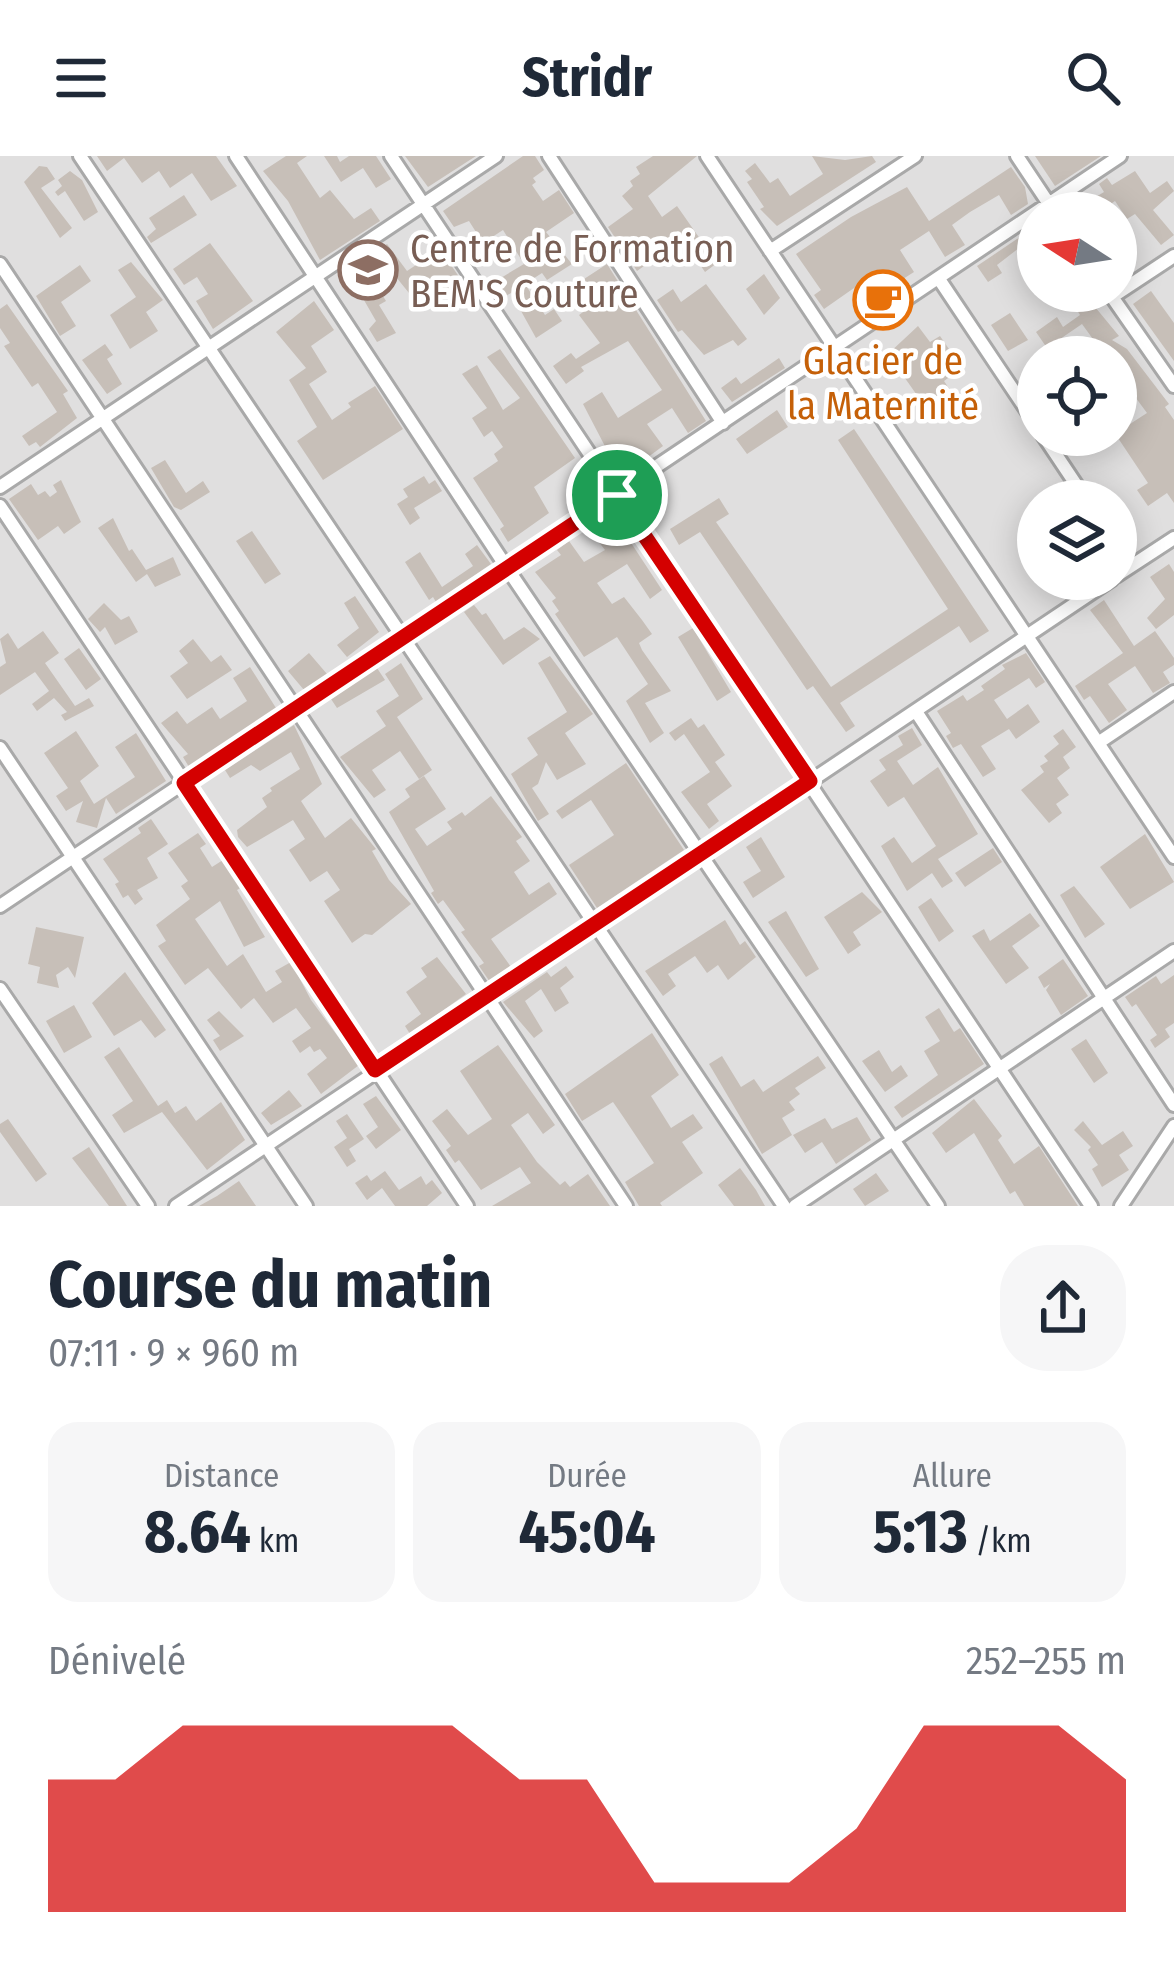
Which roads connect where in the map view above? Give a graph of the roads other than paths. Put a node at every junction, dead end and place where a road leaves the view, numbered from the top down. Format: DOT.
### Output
graph roads {
  1 [pos="80,156"];
  2 [pos="236,156"];
  3 [pos="391,156"];
  4 [pos="496,156"];
  5 [pos="548,156"];
  6 [pos="707,156"];
  7 [pos="916,156"];
  8 [pos="1017,156"];
  9 [pos="1120,156"];
  10 [pos="1041,192"];
  11 [pos="1073,192"];
  12 [pos="423,205"];
  13 [pos="1017,230"];
  14 [pos="770,251"];
  15 [pos="1174,256"];
  16 [pos="0,264"];
  17 [pos="318,278"];
  18 [pos="1137,278"];
  19 [pos="939,279"];
  20 [pos="1123,312"];
  21 [pos="835,349"];
  22 [pos="209,351"];
  23 [pos="1174,386"];
  24 [pos="1017,396"];
  25 [pos="103,421"];
  26 [pos="723,423"];
  27 [pos="0,488"];
  28 [pos="617,495"];
  29 [pos="0,506"];
  30 [pos="1174,538"];
  31 [pos="1137,562"];
  32 [pos="507,568"];
  33 [pos="1081,600"];
  34 [pos="1026,636"];
  35 [pos="402,638"];
  36 [pos="1174,692"];
  37 [pos="294,710"];
  38 [pos="917,712"];
  39 [pos="1098,743"];
  40 [pos="0,748"];
  41 [pos="810,781"];
  42 [pos="184,783"];
  43 [pos="1173,852"];
  44 [pos="702,853"];
  45 [pos="72,858"];
  46 [pos="0,906"];
  47 [pos="595,924"];
  48 [pos="1174,951"];
  49 [pos="0,989"];
  50 [pos="1106,997"];
  51 [pos="485,998"];
  52 [pos="1000,1068"];
  53 [pos="375,1070"];
  54 [pos="1174,1106"];
  55 [pos="1174,1126"];
  56 [pos="896,1140"];
  57 [pos="266,1146"];
  58 [pos="148,1206"];
  59 [pos="176,1206"];
  60 [pos="306,1206"];
  61 [pos="467,1206"];
  62 [pos="626,1206"];
  63 [pos="784,1206"];
  64 [pos="795,1206"];
  65 [pos="938,1206"];
  66 [pos="1091,1206"];
  67 [pos="1121,1206"];
  1 -- 22 [label="street"];
  2 -- 17 [label="street"];
  3 -- 12 [label="street"];
  4 -- 12 [label="street"];
  5 -- 26 [label="street"];
  6 -- 14 [label="street"];
  7 -- 14 [label="street"];
  8 -- 10 [label="street"];
  9 -- 11 [label="street"];
  12 -- 17 [label="street"];
  12 -- 28 [label="street"];
  13 -- 19 [label="street"];
  14 -- 21 [label="street"];
  15 -- 18 [label="street"];
  16 -- 25 [label="street"];
  17 -- 22 [label="street"];
  17 -- 32 [label="street"];
  19 -- 21 [label="street"];
  19 -- 24 [label="street"];
  20 -- 23 [label="street"];
  21 -- 26 [label="street"];
  21 -- 34 [label="street"];
  22 -- 25 [label="street"];
  22 -- 35 [label="street"];
  25 -- 27 [label="street"];
  25 -- 37 [label="street"];
  26 -- 28 [label="street"];
  28 -- 32 [label="street"];
  28 -- 41 [label="street"];
  29 -- 42 [label="street"];
  30 -- 31 [label="street"];
  32 -- 35 [label="street"];
  32 -- 44 [label="street"];
  33 -- 34 [label="street"];
  34 -- 38 [label="street"];
  34 -- 39 [label="street"];
  35 -- 37 [label="street"];
  35 -- 47 [label="street"];
  36 -- 39 [label="street"];
  37 -- 42 [label="street"];
  37 -- 51 [label="street"];
  38 -- 41 [label="street"];
  38 -- 50 [label="street"];
  39 -- 43 [label="street"];
  40 -- 45 [label="street"];
  41 -- 44 [label="street"];
  41 -- 52 [label="street"];
  42 -- 45 [label="street"];
  42 -- 53 [label="street"];
  44 -- 47 [label="street"];
  44 -- 56 [label="street"];
  45 -- 46 [label="street"];
  45 -- 57 [label="street"];
  47 -- 51 [label="street"];
  47 -- 63 [label="street"];
  48 -- 50 [label="street"];
  49 -- 58 [label="street"];
  50 -- 52 [label="street"];
  50 -- 54 [label="street"];
  51 -- 53 [label="street"];
  51 -- 62 [label="street"];
  52 -- 56 [label="street"];
  52 -- 66 [label="street"];
  53 -- 57 [label="street"];
  53 -- 61 [label="street"];
  55 -- 67 [label="street"];
  56 -- 64 [label="street"];
  56 -- 65 [label="street"];
  57 -- 59 [label="street"];
  57 -- 60 [label="street"];
}
